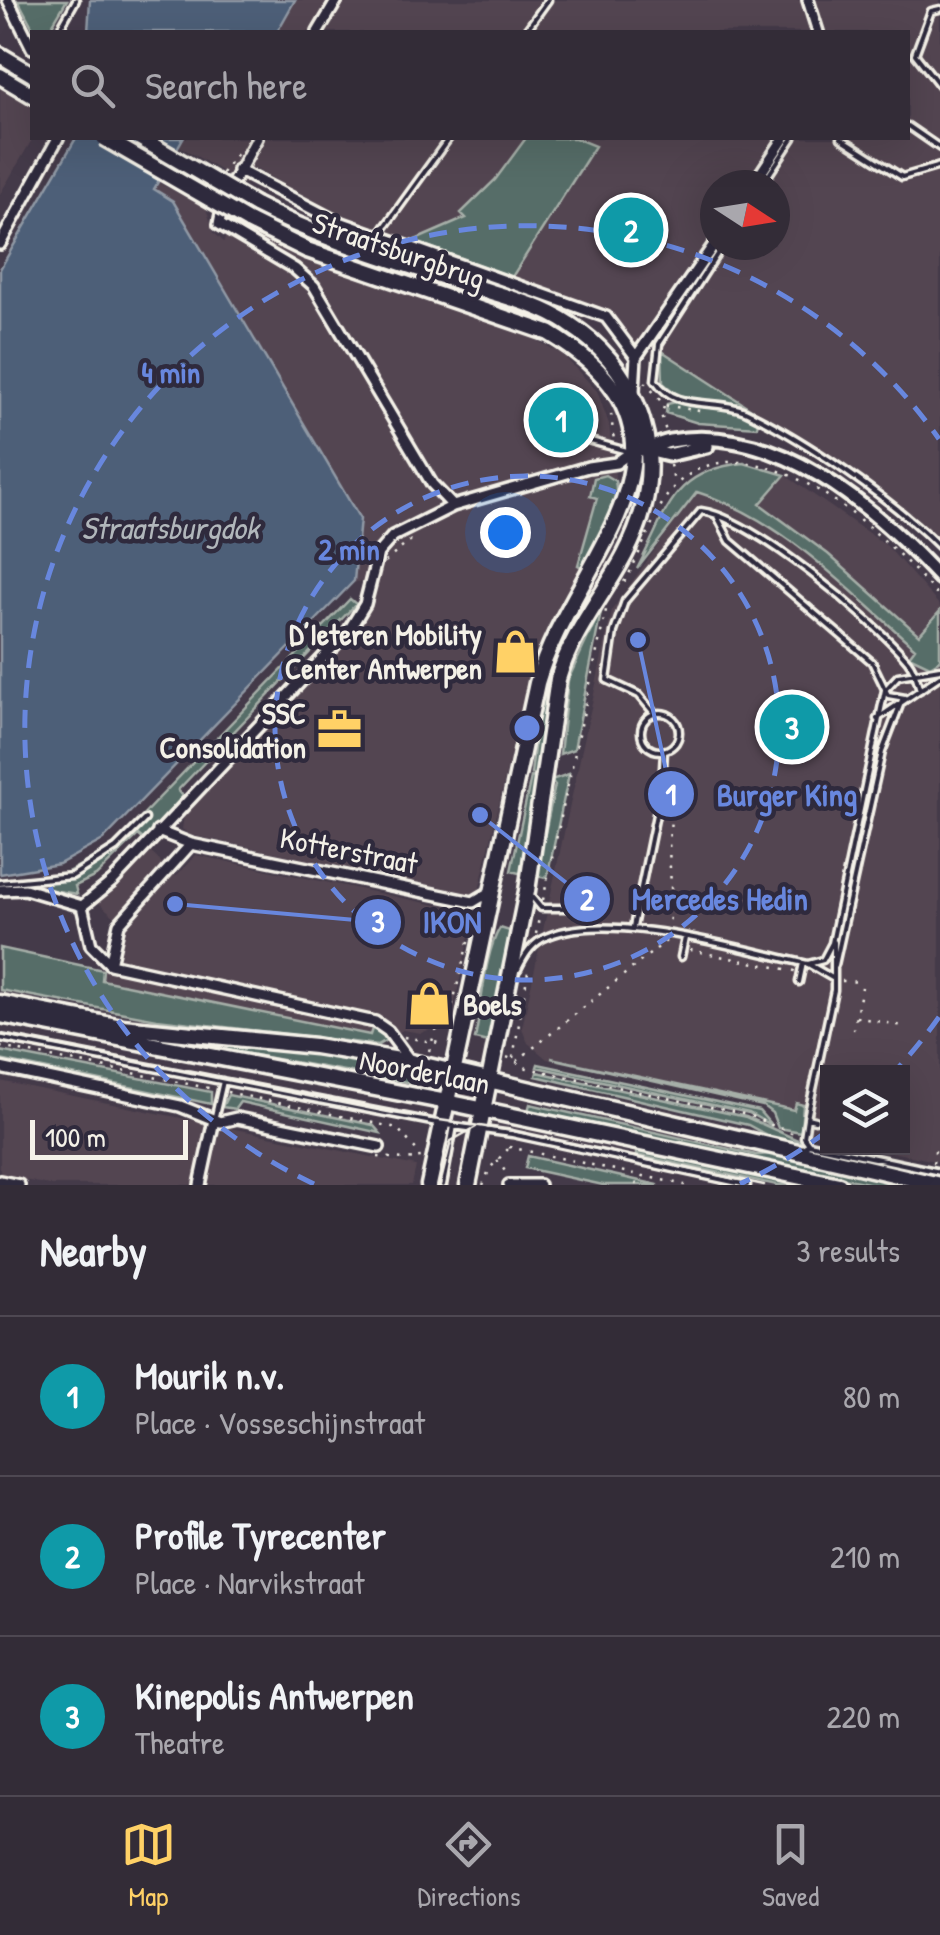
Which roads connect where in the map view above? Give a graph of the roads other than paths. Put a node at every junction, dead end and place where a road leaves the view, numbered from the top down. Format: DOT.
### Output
graph roads {
  1 [pos="8,0"];
  2 [pos="76,0"];
  3 [pos="337,0"];
  4 [pos="548,0"];
  5 [pos="808,0"];
  6 [pos="940,8"];
  7 [pos="59,30"];
  8 [pos="319,30"];
  9 [pos="526,30"];
  10 [pos="817,30"];
  11 [pos="30,44"];
  12 [pos="0,55"];
  13 [pos="30,73"];
  14 [pos="0,76"];
  15 [pos="940,86"];
  16 [pos="30,95"];
  17 [pos="910,127"];
  18 [pos="57,140"];
  19 [pos="108,140"];
  20 [pos="144,140"];
  21 [pos="256,140"];
  22 [pos="448,140"];
  23 [pos="783,140"];
  24 [pos="792,140"];
  25 [pos="844,140"];
  26 [pos="940,148"];
  27 [pos="940,166"];
  28 [pos="238,170"];
  29 [pos="763,170"];
  30 [pos="772,170"];
  31 [pos="379,234"];
  32 [pos="0,244"];
  33 [pos="703,260"];
  34 [pos="713,260"];
  35 [pos="636,357"];
  36 [pos="634,394"];
  37 [pos="587,440"];
  38 [pos="648,450"];
  39 [pos="631,452"];
  40 [pos="452,506"];
  41 [pos="718,516"];
  42 [pos="940,548"];
  43 [pos="940,578"];
  44 [pos="940,669"];
  45 [pos="914,673"];
  46 [pos="940,676"];
  47 [pos="885,690"];
  48 [pos="920,690"];
  49 [pos="903,699"];
  50 [pos="654,713"];
  51 [pos="877,719"];
  52 [pos="664,751"];
  53 [pos="145,818"];
  54 [pos="158,831"];
  55 [pos="191,844"];
  56 [pos="0,886"];
  57 [pos="494,890"];
  58 [pos="527,891"];
  59 [pos="82,906"];
  60 [pos="590,908"];
  61 [pos="632,929"];
  62 [pos="834,932"];
  63 [pos="685,938"];
  64 [pos="681,957"];
  65 [pos="110,964"];
  66 [pos="806,964"];
  67 [pos="834,964"];
  68 [pos="834,979"];
  69 [pos="510,982"];
  70 [pos="799,982"];
  71 [pos="0,1002"];
  72 [pos="0,1015"];
  73 [pos="0,1038"];
  74 [pos="411,1062"];
  75 [pos="0,1068"];
  76 [pos="454,1072"];
  77 [pos="491,1080"];
  78 [pos="222,1081"];
  79 [pos="447,1102"];
  80 [pos="484,1110"];
  81 [pos="807,1118"];
  82 [pos="214,1120"];
  83 [pos="815,1120"];
  84 [pos="448,1125"];
  85 [pos="480,1130"];
  86 [pos="809,1144"];
  87 [pos="378,1147"];
  88 [pos="794,1153"];
  89 [pos="940,1172"];
  90 [pos="0,1181"];
  91 [pos="511,1184"];
  92 [pos="18,1185"];
  93 [pos="200,1185"];
  94 [pos="428,1185"];
  95 [pos="443,1185"];
  96 [pos="468,1185"];
  97 [pos="539,1185"];
  98 [pos="747,1185"];
  99 [pos="839,1185"];
  100 [pos="940,1185"];
  1 -- 11 [label="street"];
  2 -- 7 [label="lane"];
  3 -- 8 [label="street"];
  4 -- 9 [label="lane"];
  5 -- 10 [label="street"];
  6 -- 15 [label="lane"];
  12 -- 13 [label="main road"];
  14 -- 16 [label="main road"];
  17 -- 26 [label="lane"];
  18 -- 32 [label="street"];
  19 -- 39 [label="main road, Straatsburgbrug, bridge"];
  20 -- 36 [label="main road, Straatsburgbrug, bridge"];
  21 -- 28 [label="street"];
  22 -- 31 [label="lane"];
  23 -- 29 [label="street"];
  24 -- 30 [label="lane"];
  25 -- 27 [label="lane"];
  28 -- 31 [label="street"];
  28 -- 40 [label="street"];
  31 -- 35 [label="street"];
  33 -- 35 [label="street"];
  34 -- 42 [label="lane"];
  35 -- 36 [label="street"];
  36 -- 38 [label="main road, Straatsburgbrug"];
  37 -- 39 [label="lane"];
  38 -- 39 [label="street"];
  38 -- 43 [label="street"];
  38 -- 58 [label="main road, Straatsburgbrug"];
  39 -- 40 [label="street"];
  39 -- 57 [label="main road"];
  40 -- 54 [label="street"];
  41 -- 45 [label="lane"];
  41 -- 47 [label="lane"];
  41 -- 50 [label="lane"];
  44 -- 45 [label="lane"];
  45 -- 47 [label="lane"];
  45 -- 48 [label="lane"];
  46 -- 48 [label="lane"];
  47 -- 49 [label="lane"];
  47 -- 51 [label="lane"];
  48 -- 49 [label="lane"];
  49 -- 51 [label="lane"];
  49 -- 67 [label="lane"];
  50 -- 52 [label="lane"];
  50 -- 52 [label="lane"];
  51 -- 62 [label="lane"];
  52 -- 61 [label="lane"];
  53 -- 56 [label="lane"];
  54 -- 55 [label="street, Kotterstraat"];
  54 -- 59 [label="street"];
  55 -- 57 [label="street, Kotterstraat"];
  55 -- 65 [label="street"];
  56 -- 59 [label="street"];
  57 -- 76 [label="main road"];
  58 -- 60 [label="lane"];
  58 -- 69 [label="main road, Straatsburgbrug"];
  59 -- 65 [label="street"];
  61 -- 63 [label="lane"];
  61 -- 69 [label="lane"];
  62 -- 66 [label="lane"];
  62 -- 67 [label="lane"];
  63 -- 64 [label="lane"];
  63 -- 66 [label="lane"];
  65 -- 74 [label="street, Noorderlaan"];
  66 -- 68 [label="lane"];
  66 -- 70 [label="lane"];
  67 -- 68 [label="lane"];
  68 -- 81 [label="lane"];
  69 -- 77 [label="main road, Straatsburgbrug"];
  71 -- 74 [label="main road, Noorderlaan"];
  72 -- 79 [label="main road, Noorderlaan"];
  73 -- 78 [label="lane"];
  74 -- 76 [label="main road, Noorderlaan"];
  75 -- 82 [label="street"];
  76 -- 77 [label="main road, Noorderlaan"];
  76 -- 79 [label="main road"];
  77 -- 80 [label="main road, Straatsburgbrug"];
  77 -- 88 [label="main road, Noorderlaan"];
  78 -- 82 [label="lane"];
  78 -- 84 [label="lane"];
  79 -- 80 [label="main road, Noorderlaan"];
  79 -- 84 [label="main road"];
  80 -- 85 [label="main road, Straatsburgbrug"];
  80 -- 99 [label="main road, Noorderlaan"];
  81 -- 83 [label="lane"];
  81 -- 86 [label="lane"];
  82 -- 87 [label="street"];
  82 -- 93 [label="street"];
  84 -- 85 [label="lane"];
  84 -- 94 [label="main road"];
  84 -- 95 [label="lane"];
  85 -- 96 [label="main road, Straatsburgbrug"];
  85 -- 98 [label="lane"];
  86 -- 88 [label="lane"];
  86 -- 89 [label="lane"];
  88 -- 100 [label="main road, Noorderlaan"];
  90 -- 92 [label="street"];
  91 -- 97 [label="street"];
}
